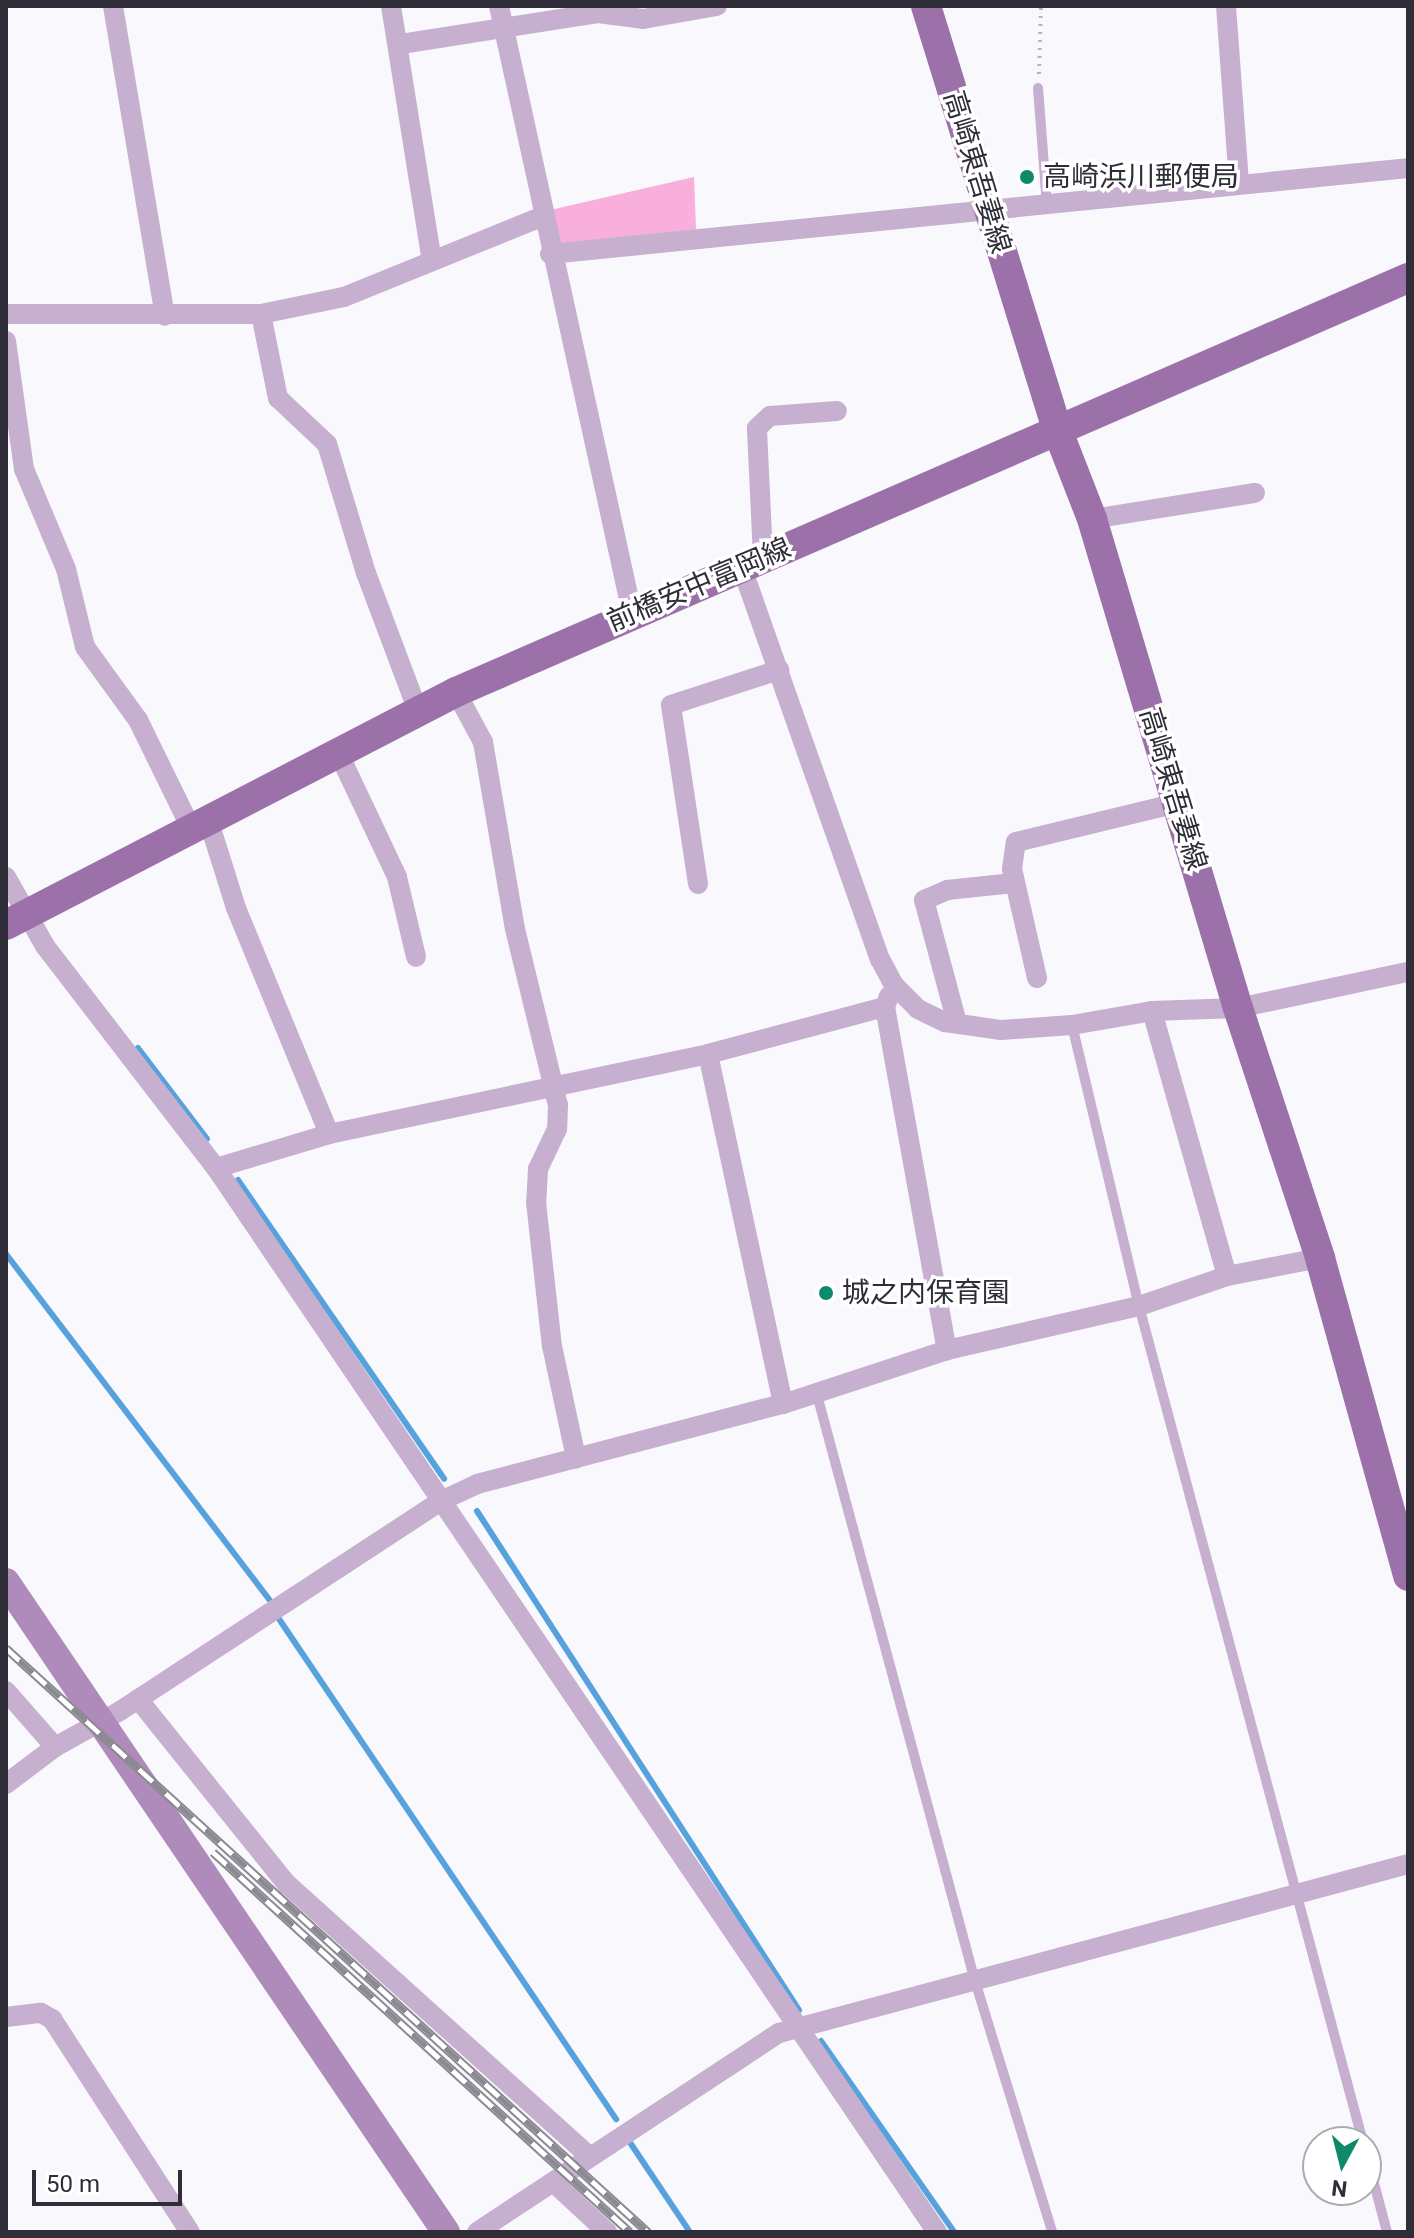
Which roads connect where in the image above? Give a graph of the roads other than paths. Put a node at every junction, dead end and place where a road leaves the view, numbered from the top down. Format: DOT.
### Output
graph roads {
  1 [pos="113,6"];
  2 [pos="391,6"];
  3 [pos="717,6"];
  4 [pos="926,6"];
  5 [pos="1226,6"];
  6 [pos="501,16"];
  7 [pos="401,44"];
  8 [pos="1038,88"];
  9 [pos="1408,168"];
  10 [pos="1239,185"];
  11 [pos="1047,204"];
  12 [pos="989,212"];
  13 [pos="541,217"];
  14 [pos="550,254"];
  15 [pos="432,261"];
  16 [pos="1408,278"];
  17 [pos="6,314"];
  18 [pos="261,314"];
  19 [pos="165,316"];
  20 [pos="6,341"];
  21 [pos="837,411"];
  22 [pos="1057,429"];
  23 [pos="1255,493"];
  24 [pos="1092,519"];
  25 [pos="752,562"];
  26 [pos="632,613"];
  27 [pos="779,670"];
  28 [pos="456,692"];
  29 [pos="418,711"];
  30 [pos="338,752"];
  31 [pos="1177,803"];
  32 [pos="199,824"];
  33 [pos="6,877"];
  34 [pos="1014,883"];
  35 [pos="698,884"];
  36 [pos="17,920"];
  37 [pos="416,957"];
  38 [pos="1408,972"];
  39 [pos="1037,978"];
  40 [pos="894,985"];
  41 [pos="885,1007"];
  42 [pos="1238,1008"];
  43 [pos="1152,1011"];
  44 [pos="957,1023"];
  45 [pos="1072,1025"];
  46 [pos="708,1054"];
  47 [pos="555,1088"];
  48 [pos="329,1134"];
  49 [pos="216,1168"];
  50 [pos="1320,1258"];
  51 [pos="1227,1276"];
  52 [pos="1139,1306"];
  53 [pos="947,1350"];
  54 [pos="816,1390"];
  55 [pos="783,1404"];
  56 [pos="576,1458"];
  57 [pos="443,1500"];
  58 [pos="1408,1576"];
  59 [pos="6,1582"];
  60 [pos="6,1691"];
  61 [pos="138,1699"];
  62 [pos="103,1720"];
  63 [pos="55,1747"];
  64 [pos="6,1784"];
  65 [pos="1408,1864"];
  66 [pos="1296,1893"];
  67 [pos="975,1981"];
  68 [pos="6,2017"];
  69 [pos="796,2027"];
  70 [pos="1359,2126"];
  71 [pos="589,2156"];
  72 [pos="553,2182"];
  73 [pos="1380,2206"];
  74 [pos="190,2232"];
  75 [pos="446,2232"];
  76 [pos="477,2232"];
  77 [pos="607,2232"];
  78 [pos="937,2232"];
  79 [pos="1052,2232"];
  80 [pos="1387,2232"];
  1 -- 19 [label="street"];
  2 -- 7 [label="street"];
  3 -- 6 [label="street"];
  4 -- 12 [label="main road, 高崎東吾妻線"];
  5 -- 10 [label="street"];
  6 -- 7 [label="street"];
  6 -- 13 [label="street"];
  7 -- 15 [label="street"];
  8 -- 11 [label="lane"];
  9 -- 10 [label="street"];
  10 -- 11 [label="street"];
  11 -- 12 [label="street"];
  12 -- 14 [label="street"];
  12 -- 22 [label="main road, 高崎東吾妻線"];
  13 -- 14 [label="street"];
  13 -- 15 [label="street"];
  14 -- 26 [label="street"];
  15 -- 18 [label="street"];
  16 -- 22 [label="main road, 前橋安中富岡線"];
  17 -- 19 [label="street"];
  18 -- 19 [label="street"];
  18 -- 29 [label="street"];
  20 -- 32 [label="street"];
  21 -- 25 [label="street"];
  22 -- 24 [label="main road, 高崎東吾妻線"];
  22 -- 25 [label="main road, 前橋安中富岡線"];
  23 -- 24 [label="street"];
  24 -- 31 [label="main road, 高崎東吾妻線"];
  25 -- 26 [label="main road, 前橋安中富岡線"];
  25 -- 27 [label="street"];
  26 -- 28 [label="main road, 前橋安中富岡線"];
  27 -- 35 [label="street"];
  27 -- 40 [label="street"];
  28 -- 29 [label="main road, 前橋安中富岡線"];
  28 -- 47 [label="street"];
  29 -- 30 [label="main road, 前橋安中富岡線"];
  30 -- 32 [label="main road, 前橋安中富岡線"];
  30 -- 37 [label="street"];
  31 -- 34 [label="street"];
  31 -- 42 [label="main road, 高崎東吾妻線"];
  32 -- 36 [label="main road, 前橋安中富岡線"];
  32 -- 48 [label="street"];
  33 -- 36 [label="street"];
  34 -- 39 [label="street"];
  34 -- 44 [label="street"];
  36 -- 49 [label="street"];
  38 -- 42 [label="street"];
  40 -- 41 [label="street"];
  40 -- 44 [label="street"];
  41 -- 46 [label="street"];
  41 -- 53 [label="street"];
  42 -- 43 [label="street"];
  42 -- 50 [label="main road, 高崎東吾妻線"];
  43 -- 45 [label="street"];
  43 -- 51 [label="street"];
  44 -- 45 [label="street"];
  45 -- 52 [label="lane"];
  46 -- 47 [label="street"];
  46 -- 55 [label="street"];
  47 -- 48 [label="street"];
  47 -- 56 [label="street"];
  48 -- 49 [label="street"];
  49 -- 57 [label="street"];
  50 -- 51 [label="street"];
  50 -- 58 [label="main road, 高崎東吾妻線"];
  51 -- 52 [label="street"];
  52 -- 53 [label="street"];
  52 -- 66 [label="lane"];
  53 -- 54 [label="street"];
  54 -- 55 [label="street"];
  54 -- 67 [label="lane"];
  55 -- 56 [label="street"];
  56 -- 57 [label="street"];
  57 -- 61 [label="street"];
  57 -- 69 [label="street"];
  59 -- 62 [label="street"];
  60 -- 63 [label="street"];
  61 -- 62 [label="street"];
  61 -- 71 [label="street"];
  62 -- 63 [label="street"];
  62 -- 75 [label="street"];
  63 -- 64 [label="street"];
  65 -- 66 [label="street"];
  66 -- 67 [label="street"];
  66 -- 70 [label="lane"];
  67 -- 69 [label="street"];
  67 -- 79 [label="lane"];
  68 -- 74 [label="street"];
  69 -- 71 [label="street"];
  69 -- 78 [label="street"];
  71 -- 72 [label="street"];
  72 -- 76 [label="street"];
  72 -- 77 [label="street"];
  73 -- 80 [label="lane"];
}
